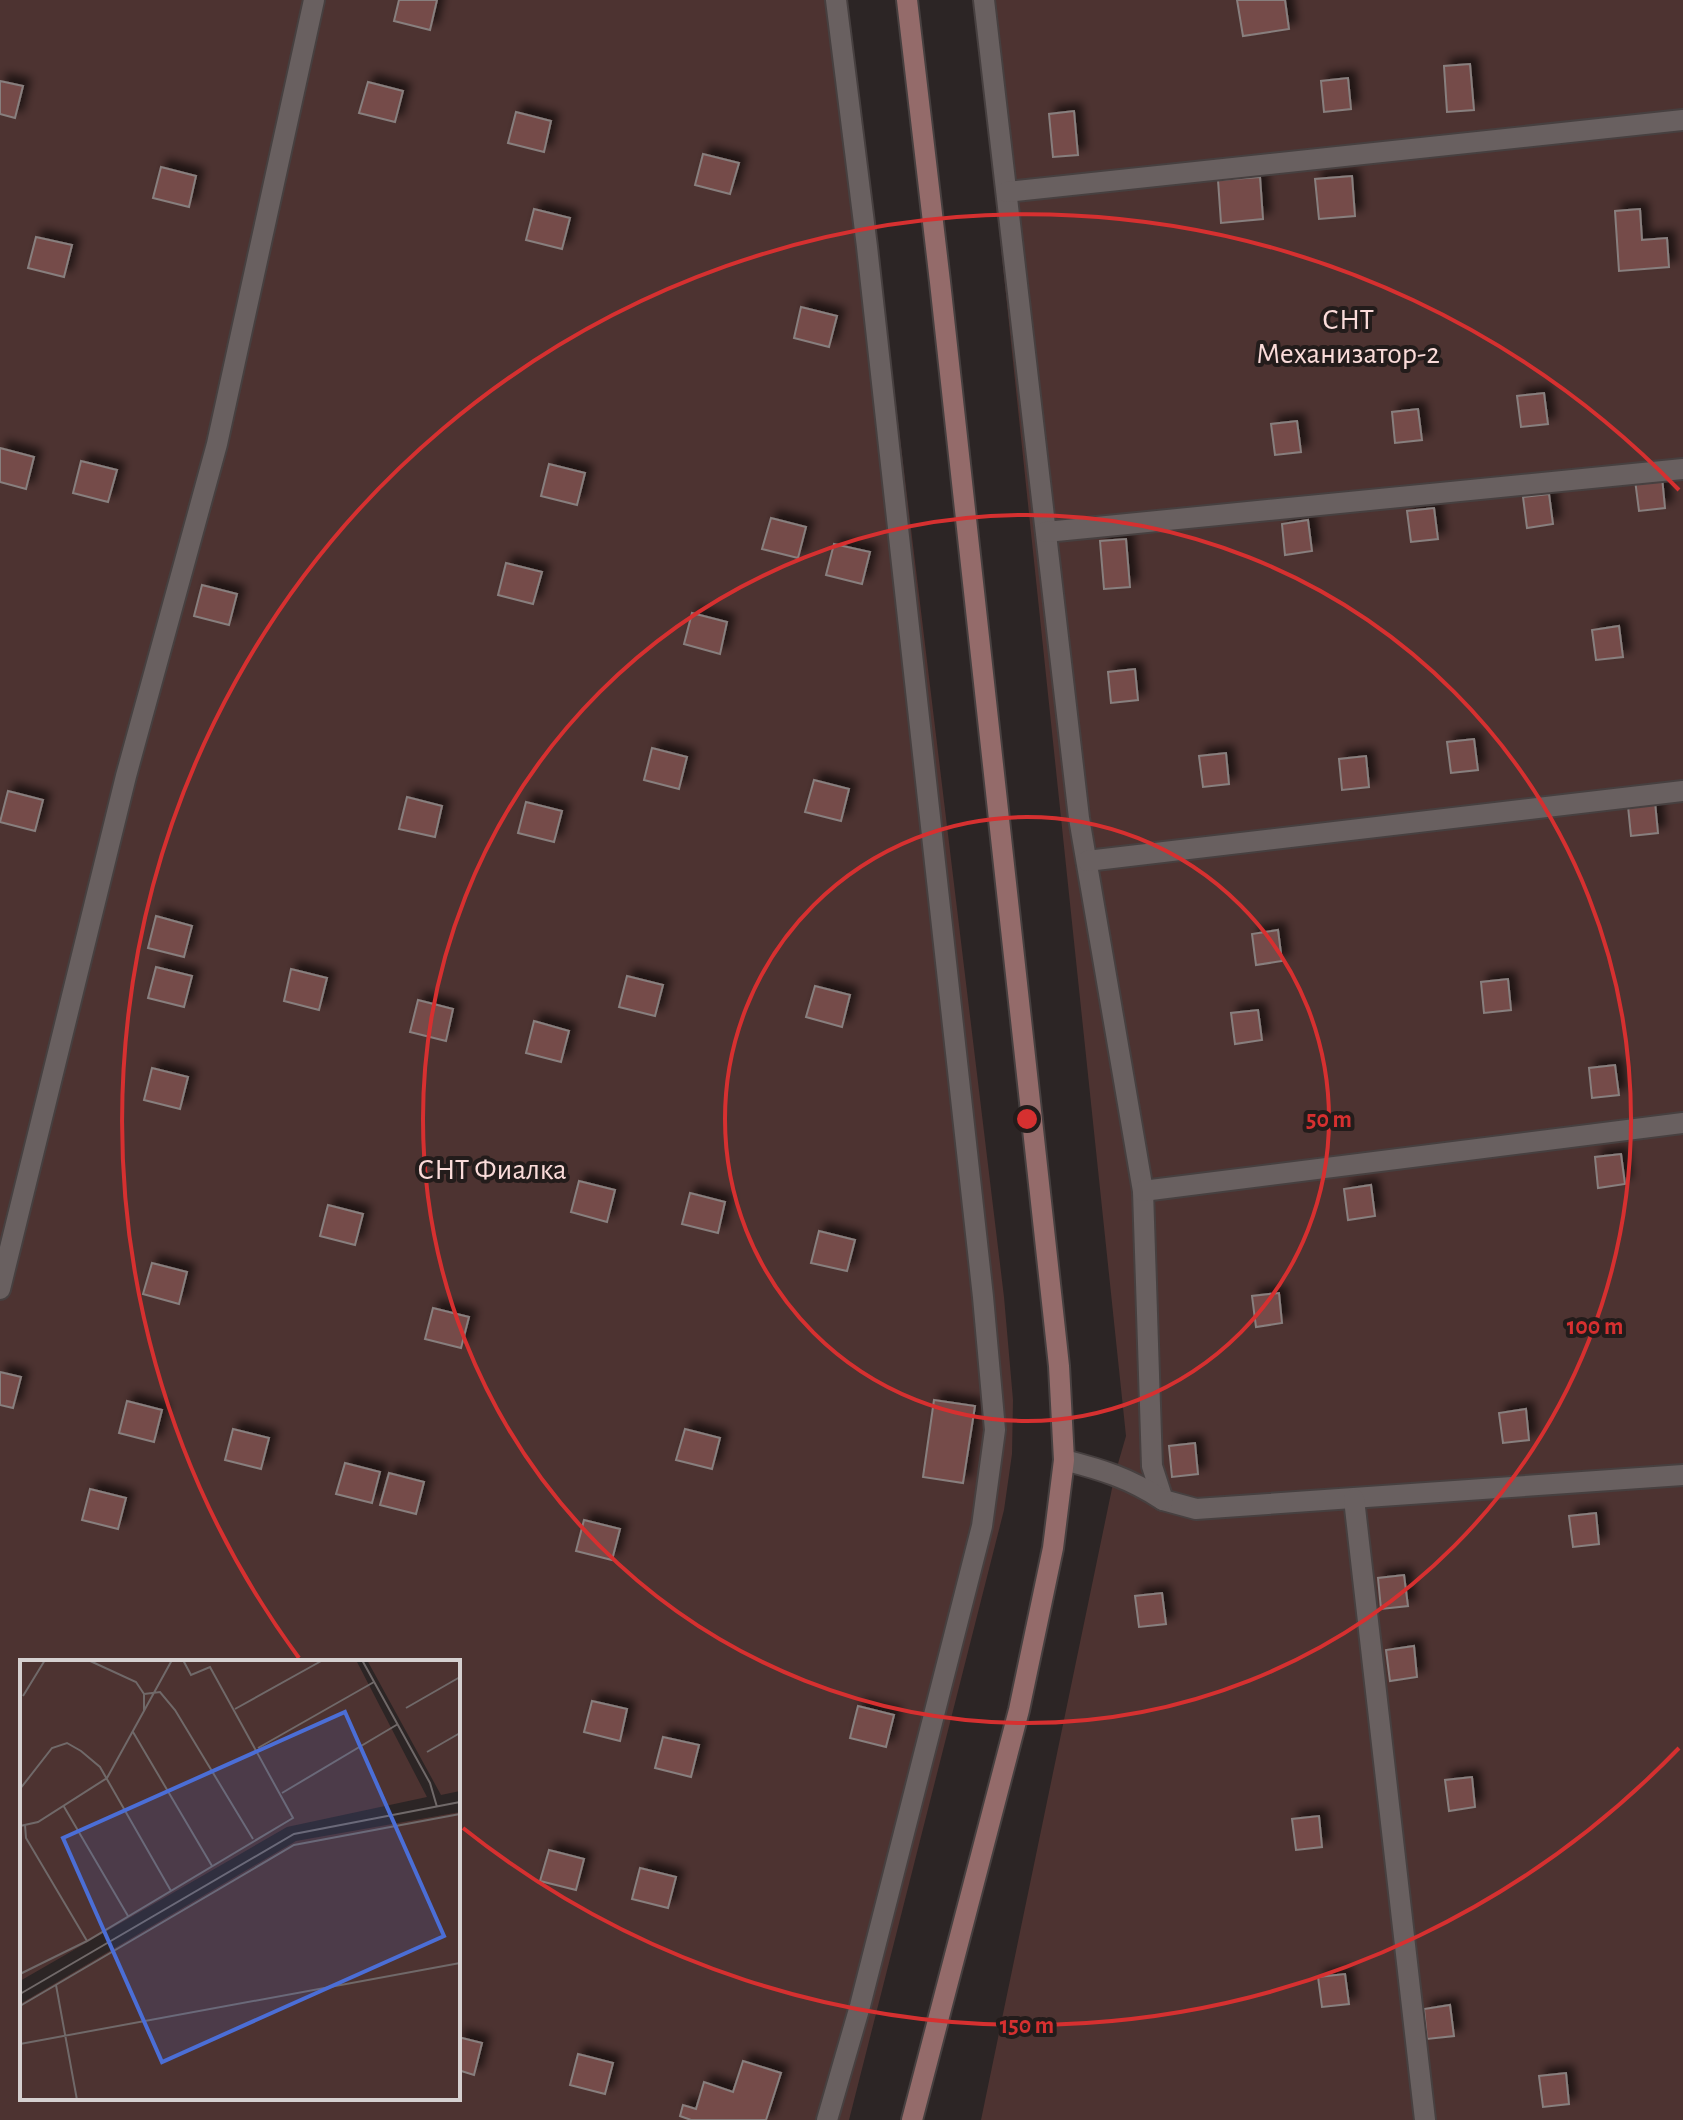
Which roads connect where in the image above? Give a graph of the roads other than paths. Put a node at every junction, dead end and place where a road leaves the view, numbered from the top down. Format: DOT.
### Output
graph roads {
  1 [pos="314,0"];
  2 [pos="836,0"];
  3 [pos="907,0"];
  4 [pos="984,0"];
  5 [pos="1683,120"];
  6 [pos="1007,192"];
  7 [pos="1683,469"];
  8 [pos="1046,532"];
  9 [pos="1683,791"];
  10 [pos="1087,861"];
  11 [pos="1683,1123"];
  12 [pos="1143,1191"];
  13 [pos="0,1289"];
  14 [pos="1064,1460"];
  15 [pos="1683,1475"];
  16 [pos="1354,1499"];
  17 [pos="1163,1500"];
  18 [pos="827,2120"];
  19 [pos="912,2120"];
  20 [pos="1425,2120"];
  1 -- 13 [label="lane"];
  2 -- 18 [label="lane"];
  3 -- 14 [label="street"];
  4 -- 6 [label="lane"];
  5 -- 6 [label="lane"];
  6 -- 8 [label="lane"];
  7 -- 8 [label="lane"];
  8 -- 10 [label="lane"];
  9 -- 10 [label="lane"];
  10 -- 12 [label="lane"];
  11 -- 12 [label="lane"];
  12 -- 17 [label="lane"];
  14 -- 17 [label="lane"];
  14 -- 19 [label="street"];
  15 -- 16 [label="lane"];
  16 -- 17 [label="lane"];
  16 -- 20 [label="lane"];
}
